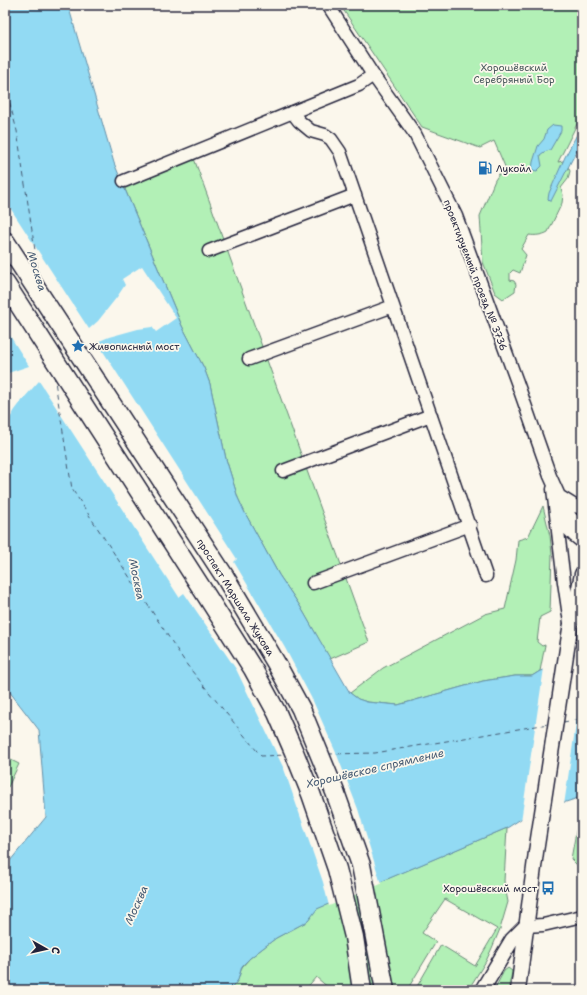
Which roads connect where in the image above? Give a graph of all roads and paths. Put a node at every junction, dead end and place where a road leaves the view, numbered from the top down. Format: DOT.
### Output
graph roads {
  1 [pos="328,5"];
  2 [pos="373,75"];
  3 [pos="292,112"];
  4 [pos="124,181"];
  5 [pos="355,195"];
  6 [pos="5,241"];
  7 [pos="209,251"];
  8 [pos="5,283"];
  9 [pos="393,306"];
  10 [pos="249,359"];
  11 [pos="431,415"];
  12 [pos="283,471"];
  13 [pos="557,497"];
  14 [pos="582,508"];
  15 [pos="470,525"];
  16 [pos="582,528"];
  17 [pos="582,542"];
  18 [pos="582,574"];
  19 [pos="486,576"];
  20 [pos="313,583"];
  21 [pos="570,627"];
  22 [pos="582,916"];
  23 [pos="526,926"];
  24 [pos="362,990"];
  25 [pos="385,990"];
  26 [pos="482,990"];
  27 [pos="518,990"];
  1 -- 2 [label="street, проектируемый проезд № 3736"];
  2 -- 3 [label="street"];
  2 -- 13 [label="street, проектируемый проезд № 3736"];
  3 -- 4 [label="street"];
  3 -- 5 [label="street"];
  5 -- 7 [label="street"];
  5 -- 9 [label="street"];
  6 -- 25 [label="main road, проспект Маршала Жукова"];
  8 -- 24 [label="main road"];
  9 -- 10 [label="street"];
  9 -- 11 [label="street"];
  11 -- 12 [label="street"];
  11 -- 15 [label="street"];
  13 -- 14 [label="street"];
  13 -- 16 [label="street"];
  13 -- 17 [label="street"];
  13 -- 21 [label="street"];
  15 -- 19 [label="street"];
  15 -- 20 [label="street"];
  18 -- 21 [label="street"];
  21 -- 23 [label="street"];
  22 -- 23 [label="street"];
  23 -- 26 [label="street"];
  23 -- 27 [label="street"];
}
